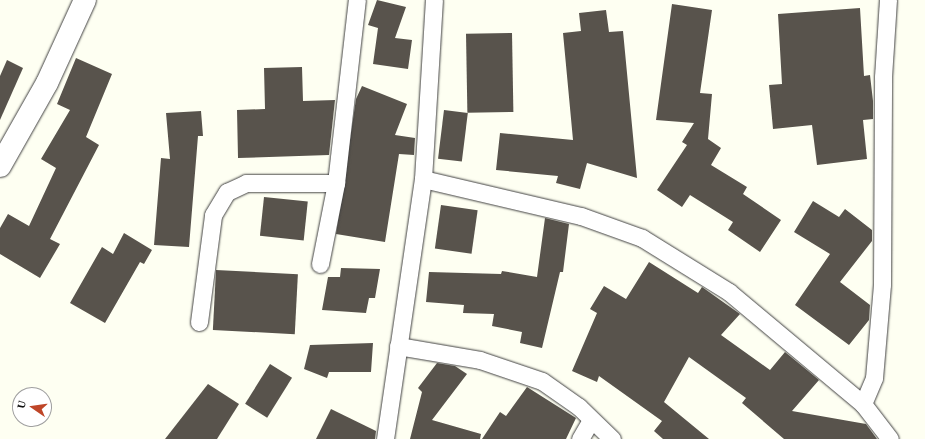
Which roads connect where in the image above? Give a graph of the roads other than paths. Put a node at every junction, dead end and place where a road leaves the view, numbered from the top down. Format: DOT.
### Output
graph roads {
  1 [pos="85,0"];
  2 [pos="357,0"];
  3 [pos="434,0"];
  4 [pos="888,0"];
  5 [pos="0,166"];
  6 [pos="423,179"];
  7 [pos="336,183"];
  8 [pos="320,264"];
  9 [pos="199,322"];
  10 [pos="398,346"];
  11 [pos="863,404"];
  12 [pos="590,422"];
  13 [pos="385,439"];
  14 [pos="580,439"];
  15 [pos="612,439"];
  16 [pos="890,439"];
  1 -- 5 [label="street"];
  2 -- 7 [label="street"];
  3 -- 6 [label="street"];
  4 -- 11 [label="street"];
  6 -- 10 [label="street"];
  6 -- 11 [label="street"];
  7 -- 8 [label="street"];
  7 -- 9 [label="street"];
  10 -- 12 [label="street"];
  10 -- 13 [label="street"];
  11 -- 16 [label="street"];
  12 -- 14 [label="street"];
  12 -- 15 [label="street"];
}
